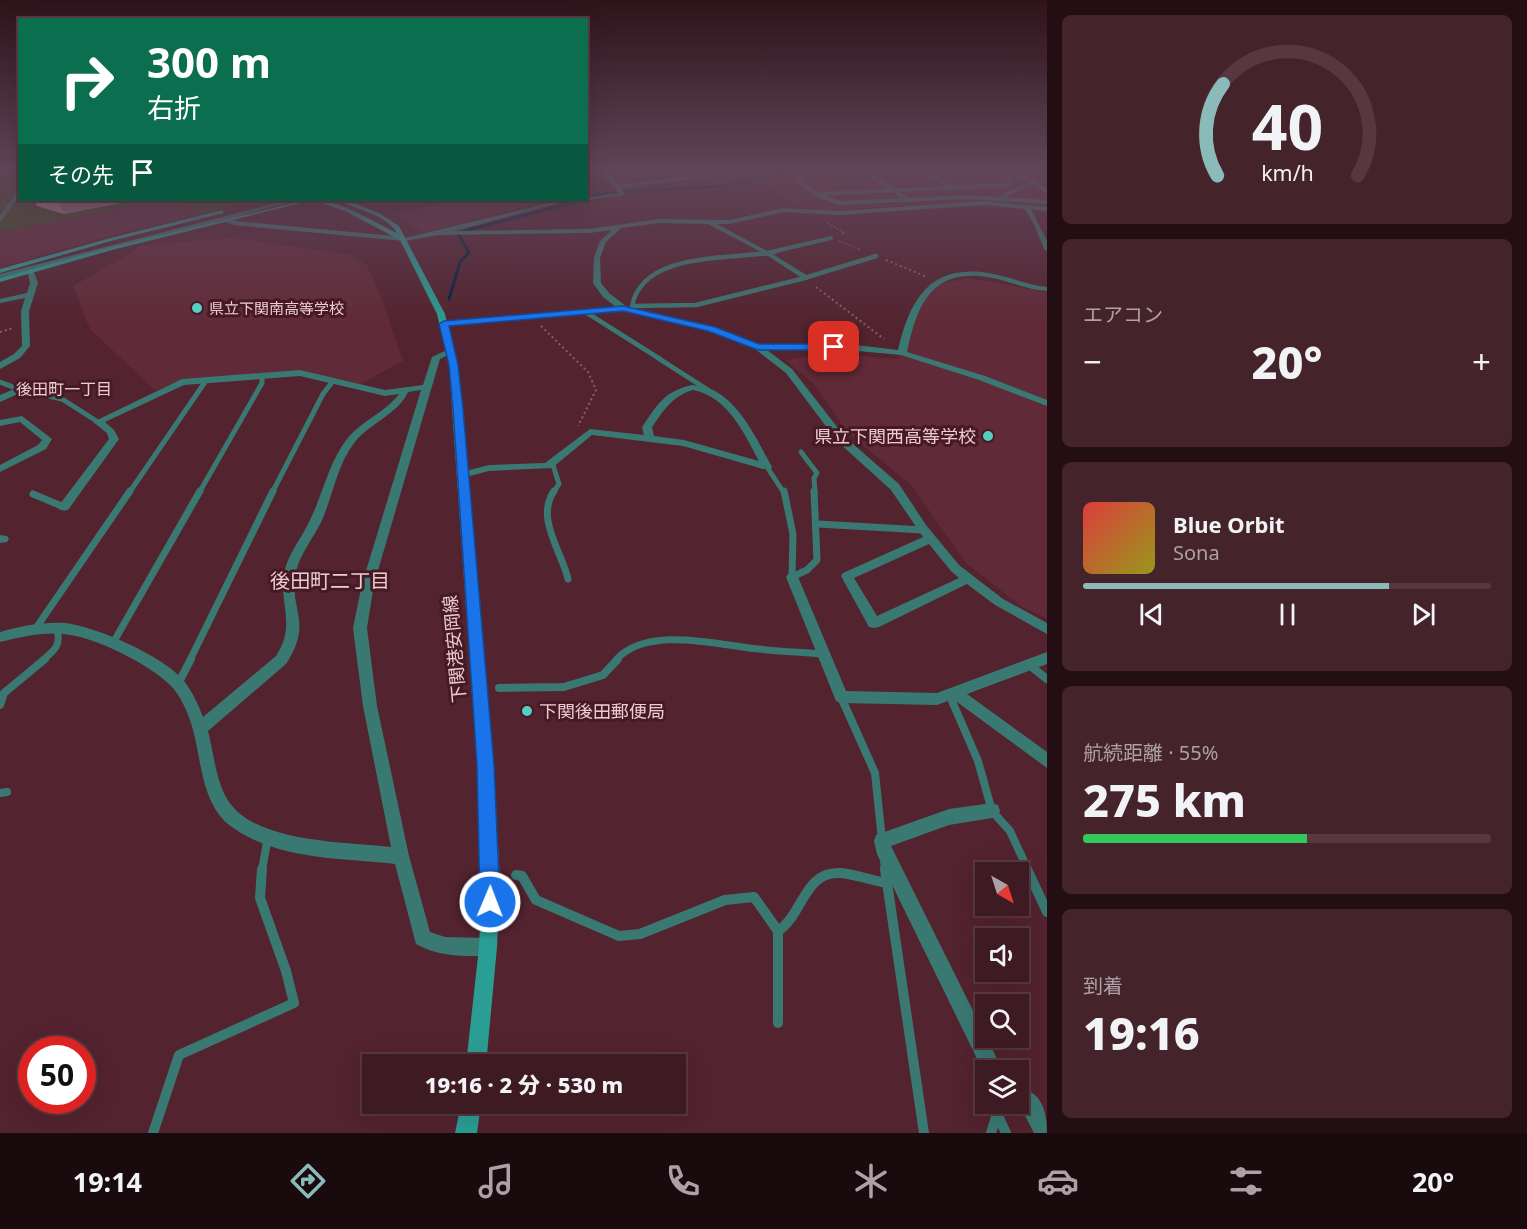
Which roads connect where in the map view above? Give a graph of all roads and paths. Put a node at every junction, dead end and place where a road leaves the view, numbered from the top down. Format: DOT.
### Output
graph roads {
  1 [pos="189,221"];
  2 [pos="215,221"];
  3 [pos="222,221"];
  4 [pos="228,221"];
  5 [pos="369,221"];
  6 [pos="388,221"];
  7 [pos="486,221"];
  8 [pos="729,221"];
  9 [pos="1035,221"];
  10 [pos="711,223"];
  11 [pos="618,228"];
  12 [pos="439,233"];
  13 [pos="831,237"];
  14 [pos="404,239"];
  15 [pos="1047,249"];
  16 [pos="767,253"];
  17 [pos="876,256"];
  18 [pos="0,271"];
  19 [pos="30,271"];
  20 [pos="0,278"];
  21 [pos="805,278"];
  22 [pos="1047,289"];
  23 [pos="30,295"];
  24 [pos="0,301"];
  25 [pos="623,308"];
  26 [pos="584,311"];
  27 [pos="538,316"];
  28 [pos="444,324"];
  29 [pos="758,347"];
  30 [pos="450,352"];
  31 [pos="902,353"];
  32 [pos="0,366"];
  33 [pos="262,377"];
  34 [pos="333,381"];
  35 [pos="0,382"];
  36 [pos="205,382"];
  37 [pos="426,387"];
  38 [pos="20,390"];
  39 [pos="708,390"];
  40 [pos="405,392"];
  41 [pos="0,399"];
  42 [pos="1047,403"];
  43 [pos="98,422"];
  44 [pos="0,423"];
  45 [pos="649,437"];
  46 [pos="584,439"];
  47 [pos="801,452"];
  48 [pos="553,465"];
  49 [pos="768,467"];
  50 [pos="0,469"];
  51 [pos="462,475"];
  52 [pos="33,494"];
  53 [pos="64,507"];
  54 [pos="818,524"];
  55 [pos="927,535"];
  56 [pos="792,577"];
  57 [pos="568,579"];
  58 [pos="966,579"];
  59 [pos="36,628"];
  60 [pos="57,628"];
  61 [pos="1047,629"];
  62 [pos="0,637"];
  63 [pos="113,643"];
  64 [pos="823,654"];
  65 [pos="1047,658"];
  66 [pos="1027,664"];
  67 [pos="1047,679"];
  68 [pos="178,684"];
  69 [pos="499,688"];
  70 [pos="951,693"];
  71 [pos="841,697"];
  72 [pos="0,705"];
  73 [pos="201,728"];
  74 [pos="1047,761"];
  75 [pos="992,811"];
  76 [pos="268,837"];
  77 [pos="882,844"];
  78 [pos="401,856"];
  79 [pos="516,875"];
  80 [pos="886,883"];
  81 [pos="1047,912"];
  82 [pos="778,931"];
  83 [pos="488,947"];
  84 [pos="777,1023"];
  85 [pos="477,1054"];
  86 [pos="988,1060"];
  87 [pos="1029,1103"];
  88 [pos="469,1114"];
  89 [pos="997,1114"];
  90 [pos="1000,1114"];
  91 [pos="153,1133"];
  92 [pos="466,1133"];
  93 [pos="924,1133"];
  94 [pos="991,1133"];
  95 [pos="1006,1133"];
  96 [pos="1046,1133"];
  1 -- 18 [label="main road"];
  2 -- 20 [label="street"];
  3 -- 19 [label="main road"];
  4 -- 14 [label="street"];
  5 -- 14 [label="main road"];
  6 -- 14 [label="main road, 下関港安岡線"];
  7 -- 12 [label="street"];
  8 -- 10 [label="street"];
  9 -- 15 [label="street"];
  10 -- 11 [label="street"];
  10 -- 16 [label="street"];
  11 -- 12 [label="street"];
  11 -- 25 [label="street"];
  12 -- 14 [label="street"];
  13 -- 16 [label="lane"];
  14 -- 28 [label="main road, 下関港安岡線"];
  16 -- 21 [label="street"];
  16 -- 21 [label="lane"];
  17 -- 21 [label="lane"];
  19 -- 20 [label="main road"];
  19 -- 23 [label="street"];
  21 -- 31 [label="path"];
  22 -- 31 [label="street"];
  23 -- 24 [label="street"];
  23 -- 32 [label="street"];
  25 -- 26 [label="street"];
  25 -- 29 [label="street"];
  26 -- 27 [label="street"];
  26 -- 39 [label="lane"];
  27 -- 28 [label="street"];
  27 -- 46 [label="path"];
  28 -- 30 [label="main road, 下関港安岡線"];
  29 -- 31 [label="street"];
  29 -- 55 [label="street"];
  30 -- 37 [label="street"];
  30 -- 51 [label="main road, 下関港安岡線"];
  31 -- 42 [label="street"];
  33 -- 34 [label="street"];
  33 -- 36 [label="street"];
  33 -- 63 [label="lane"];
  34 -- 40 [label="street"];
  34 -- 68 [label="lane"];
  35 -- 38 [label="lane"];
  36 -- 43 [label="street"];
  36 -- 59 [label="lane"];
  37 -- 40 [label="street"];
  37 -- 78 [label="street"];
  38 -- 41 [label="street"];
  38 -- 43 [label="lane"];
  39 -- 45 [label="street"];
  39 -- 49 [label="street"];
  40 -- 73 [label="street"];
  43 -- 53 [label="street"];
  44 -- 50 [label="street"];
  45 -- 46 [label="street"];
  45 -- 49 [label="street"];
  46 -- 48 [label="street"];
  47 -- 54 [label="lane"];
  48 -- 51 [label="street"];
  48 -- 57 [label="lane"];
  49 -- 56 [label="lane"];
  51 -- 83 [label="main road, 下関港安岡線"];
  52 -- 53 [label="lane"];
  54 -- 55 [label="lane"];
  54 -- 56 [label="lane"];
  55 -- 58 [label="street"];
  55 -- 58 [label="street"];
  56 -- 64 [label="street"];
  58 -- 61 [label="street"];
  59 -- 60 [label="street"];
  59 -- 62 [label="street"];
  60 -- 63 [label="street"];
  60 -- 72 [label="lane"];
  63 -- 68 [label="street"];
  64 -- 69 [label="lane"];
  64 -- 71 [label="street"];
  65 -- 66 [label="street"];
  66 -- 67 [label="lane"];
  66 -- 70 [label="street"];
  68 -- 73 [label="street"];
  70 -- 71 [label="street"];
  70 -- 74 [label="street"];
  70 -- 75 [label="lane"];
  71 -- 77 [label="lane"];
  73 -- 76 [label="street"];
  75 -- 77 [label="street"];
  75 -- 81 [label="lane"];
  76 -- 78 [label="street"];
  76 -- 91 [label="lane"];
  77 -- 80 [label="lane"];
  77 -- 86 [label="street"];
  78 -- 83 [label="street"];
  79 -- 82 [label="lane"];
  80 -- 82 [label="lane"];
  80 -- 93 [label="lane"];
  82 -- 84 [label="lane"];
  83 -- 85 [label="main road, 下関港安岡線"];
  87 -- 96 [label="street"];
  88 -- 92 [label="main road"];
  89 -- 94 [label="lane"];
  90 -- 95 [label="lane"];
}
